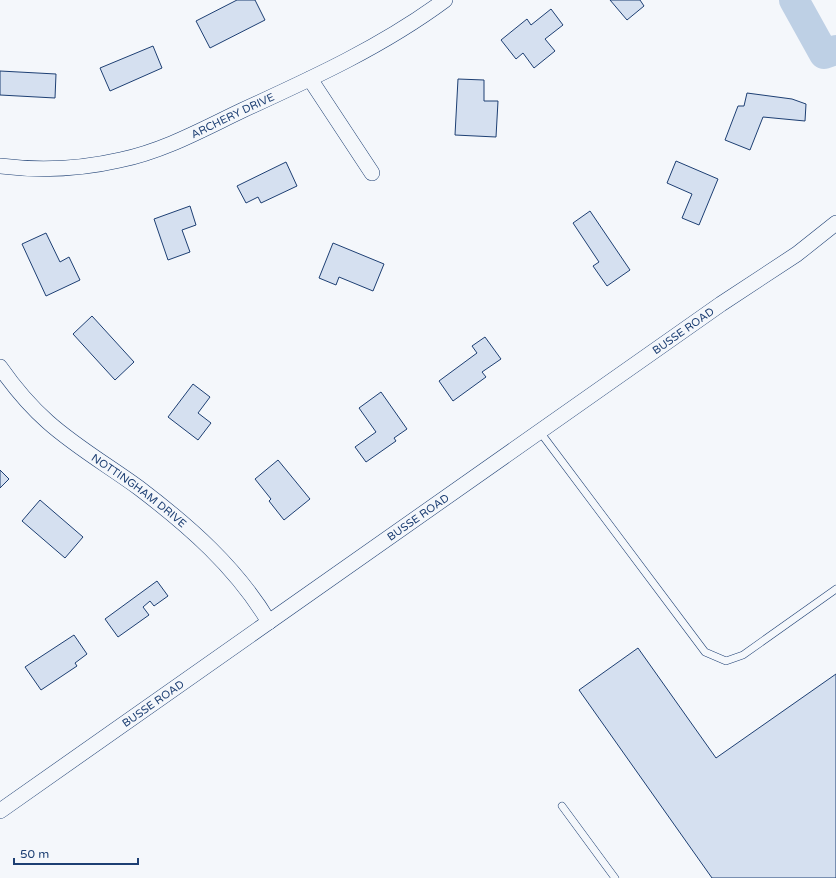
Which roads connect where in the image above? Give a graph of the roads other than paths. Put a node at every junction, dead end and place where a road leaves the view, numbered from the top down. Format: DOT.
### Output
graph roads {
  1 [pos="445,0"];
  2 [pos="310,79"];
  3 [pos="0,166"];
  4 [pos="372,173"];
  5 [pos="836,223"];
  6 [pos="0,368"];
  7 [pos="540,432"];
  8 [pos="836,589"];
  9 [pos="269,622"];
  10 [pos="562,806"];
  11 [pos="0,811"];
  12 [pos="615,878"];
  1 -- 2 [label="street, ARCHERY DRIVE"];
  2 -- 3 [label="street, ARCHERY DRIVE"];
  2 -- 4 [label="street"];
  5 -- 7 [label="street, BUSSE ROAD"];
  6 -- 9 [label="street, NOTTINGHAM DRIVE"];
  7 -- 8 [label="lane"];
  7 -- 9 [label="street, BUSSE ROAD"];
  9 -- 11 [label="street, BUSSE ROAD"];
  10 -- 12 [label="lane"];
}
